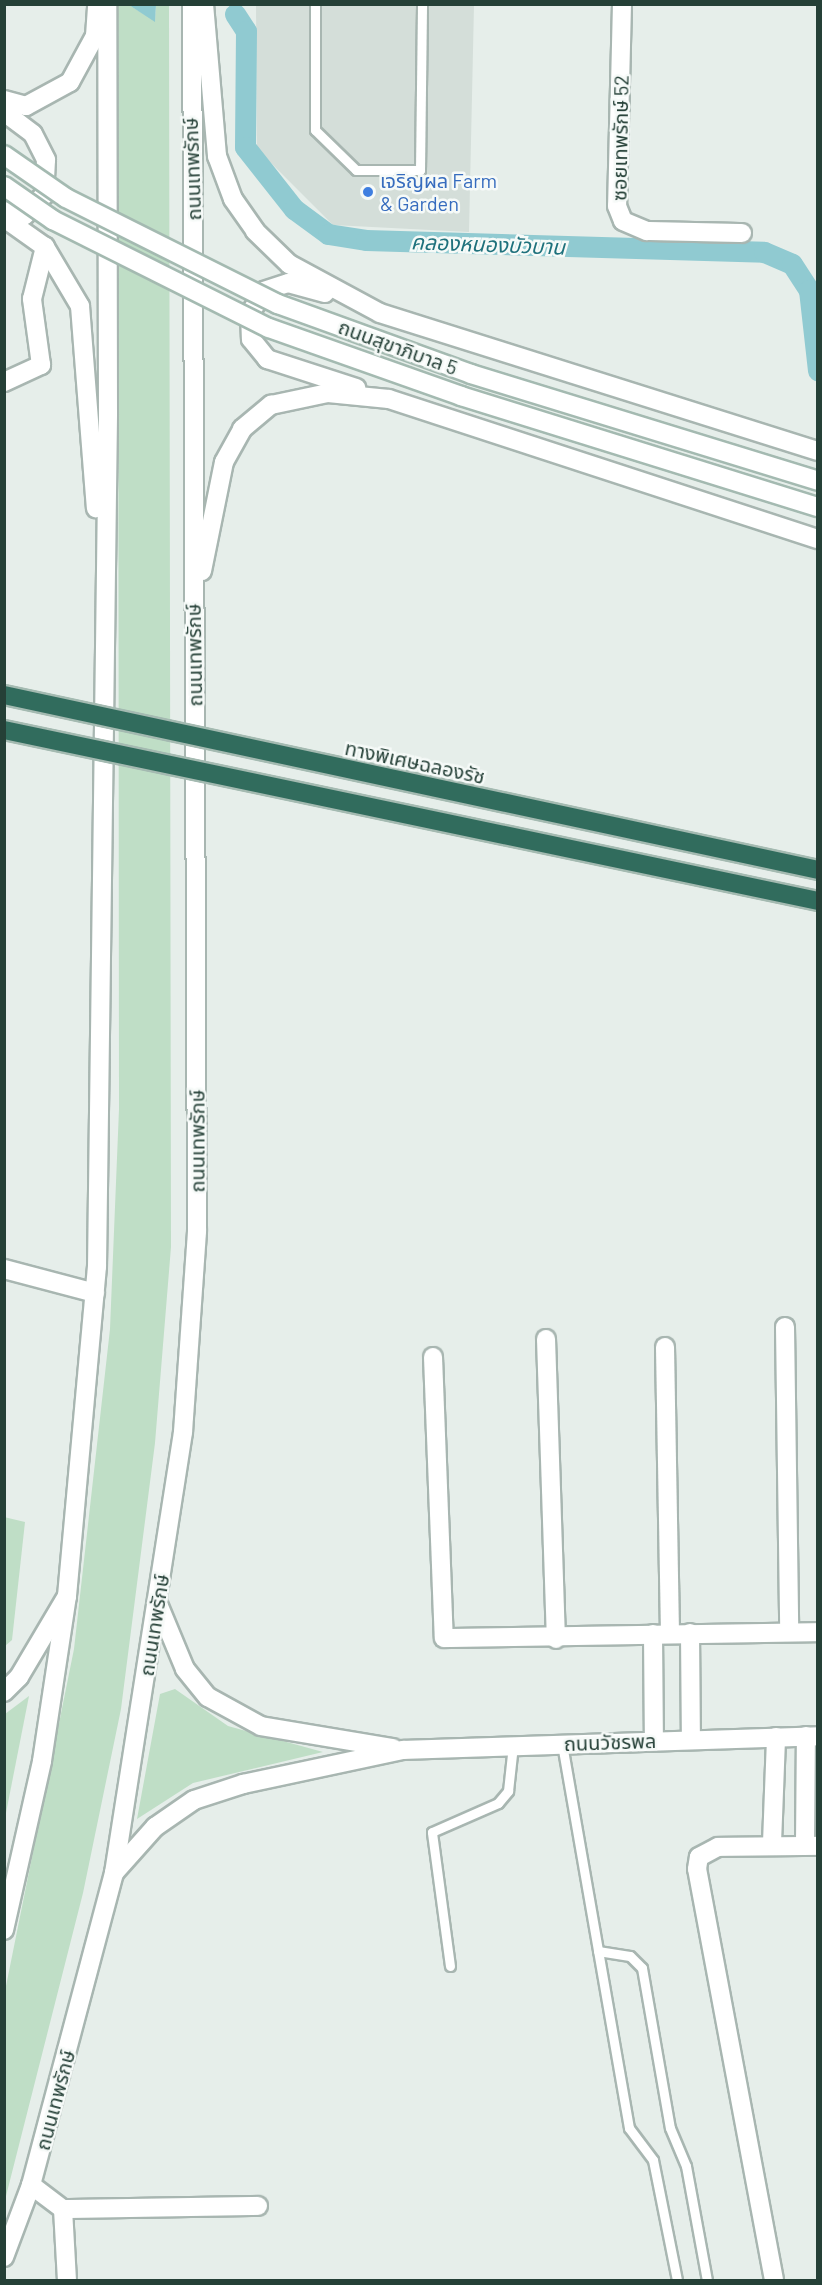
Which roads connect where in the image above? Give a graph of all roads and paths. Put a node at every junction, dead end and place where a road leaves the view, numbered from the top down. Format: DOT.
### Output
graph roads {
  1 [pos="97,4"];
  2 [pos="107,4"];
  3 [pos="192,4"];
  4 [pos="204,4"];
  5 [pos="315,4"];
  6 [pos="422,4"];
  7 [pos="622,4"];
  8 [pos="4,100"];
  9 [pos="4,112"];
  10 [pos="4,155"];
  11 [pos="4,186"];
  12 [pos="4,211"];
  13 [pos="4,218"];
  14 [pos="742,233"];
  15 [pos="45,247"];
  16 [pos="380,313"];
  17 [pos="4,382"];
  18 [pos="389,399"];
  19 [pos="818,452"];
  20 [pos="818,481"];
  21 [pos="818,507"];
  22 [pos="818,539"];
  23 [pos="105,615"];
  24 [pos="193,622"];
  25 [pos="4,695"];
  26 [pos="4,730"];
  27 [pos="818,870"];
  28 [pos="818,901"];
  29 [pos="4,1269"];
  30 [pos="95,1293"];
  31 [pos="785,1327"];
  32 [pos="546,1339"];
  33 [pos="665,1347"];
  34 [pos="433,1357"];
  35 [pos="67,1596"];
  36 [pos="158,1604"];
  37 [pos="789,1632"];
  38 [pos="818,1632"];
  39 [pos="662,1633"];
  40 [pos="690,1633"];
  41 [pos="556,1638"];
  42 [pos="4,1692"];
  43 [pos="812,1736"];
  44 [pos="776,1737"];
  45 [pos="691,1740"];
  46 [pos="654,1741"];
  47 [pos="562,1744"];
  48 [pos="513,1745"];
  49 [pos="403,1750"];
  50 [pos="772,1843"];
  51 [pos="811,1844"];
  52 [pos="114,1873"];
  53 [pos="4,1930"];
  54 [pos="598,1951"];
  55 [pos="450,1966"];
  56 [pos="31,2185"];
  57 [pos="258,2206"];
  58 [pos="63,2209"];
  59 [pos="4,2257"];
  60 [pos="67,2280"];
  61 [pos="677,2280"];
  62 [pos="707,2280"];
  63 [pos="774,2280"];
  1 -- 8 [label="main road"];
  2 -- 23 [label="main road"];
  3 -- 24 [label="main road, ถนนเทพรักษ์"];
  4 -- 16 [label="main road, ถนนสุขาภิบาล 5"];
  5 -- 6 [label="lane"];
  7 -- 14 [label="main road, ซอยเทพรักษ์ 52"];
  9 -- 12 [label="main road"];
  10 -- 20 [label="main road, ถนนสุขาภิบาล 5, bridge"];
  11 -- 21 [label="main road, ถนนสุขาภิบาล 5, bridge"];
  13 -- 15 [label="main road"];
  15 -- 17 [label="main road"];
  15 -- 23 [label="main road"];
  16 -- 18 [label="main road"];
  16 -- 19 [label="main road, ถนนสุขาภิบาล 5"];
  18 -- 22 [label="main road"];
  18 -- 24 [label="main road"];
  23 -- 30 [label="main road"];
  24 -- 36 [label="main road, ถนนเทพรักษ์"];
  25 -- 27 [label="highway, ทางพิเศษฉลองรัช, bridge"];
  26 -- 28 [label="highway, bridge"];
  29 -- 30 [label="main road"];
  30 -- 35 [label="main road"];
  31 -- 37 [label="main road"];
  32 -- 41 [label="main road"];
  33 -- 39 [label="main road"];
  34 -- 41 [label="main road"];
  35 -- 42 [label="main road"];
  35 -- 53 [label="main road"];
  36 -- 49 [label="main road, ถนนวัชรพล"];
  36 -- 52 [label="main road, ถนนเทพรักษ์"];
  37 -- 38 [label="main road"];
  37 -- 40 [label="main road"];
  39 -- 40 [label="main road"];
  39 -- 41 [label="main road"];
  39 -- 46 [label="main road"];
  40 -- 45 [label="main road"];
  43 -- 44 [label="main road, ถนนวัชรพล"];
  43 -- 51 [label="main road"];
  44 -- 45 [label="main road, ถนนวัชรพล"];
  44 -- 50 [label="main road"];
  45 -- 46 [label="main road, ถนนวัชรพล"];
  46 -- 47 [label="main road, ถนนวัชรพล"];
  47 -- 48 [label="main road, ถนนวัชรพล"];
  47 -- 54 [label="lane"];
  48 -- 49 [label="main road, ถนนวัชรพล"];
  48 -- 55 [label="lane"];
  49 -- 52 [label="main road, ถนนวัชรพล"];
  50 -- 51 [label="main road"];
  50 -- 63 [label="main road"];
  52 -- 56 [label="main road, ถนนเทพรักษ์"];
  54 -- 61 [label="lane"];
  54 -- 62 [label="lane"];
  56 -- 58 [label="main road"];
  56 -- 59 [label="main road, ถนนเทพรักษ์"];
  57 -- 58 [label="main road"];
  58 -- 60 [label="main road"];
}
